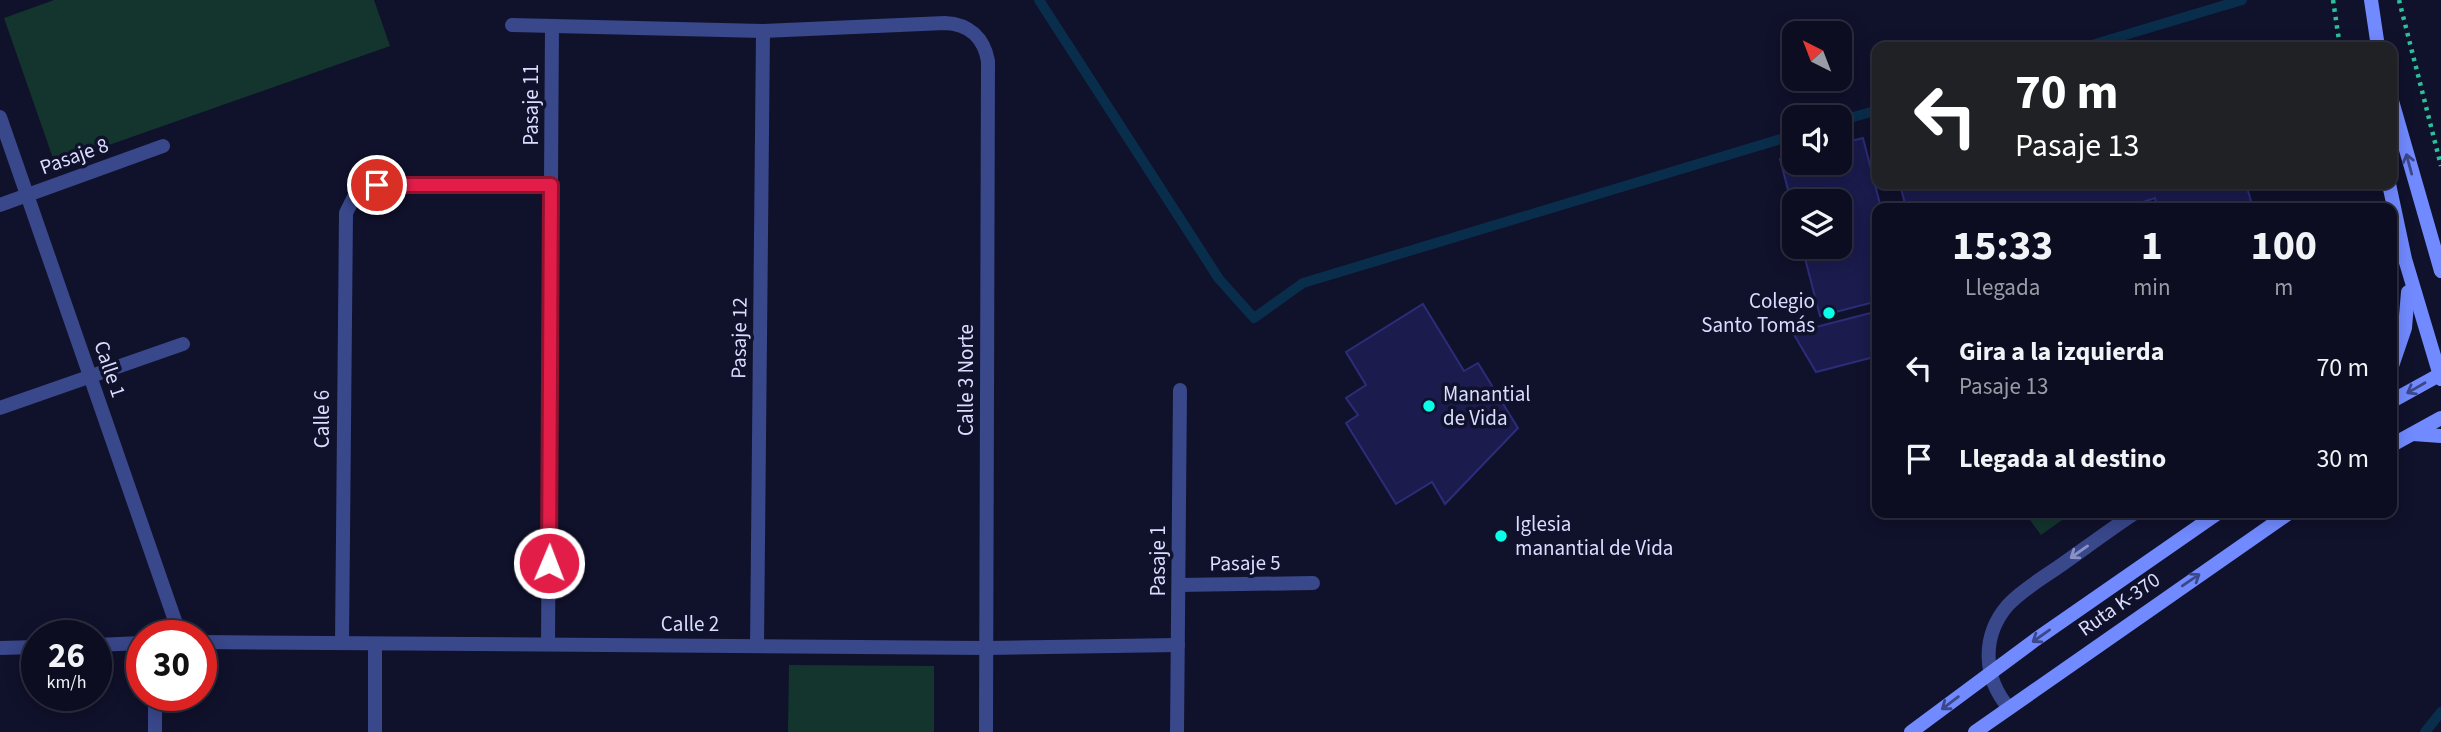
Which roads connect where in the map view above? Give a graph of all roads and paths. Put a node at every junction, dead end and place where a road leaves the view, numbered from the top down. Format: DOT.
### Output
graph roads {
  1 [pos="2333,0"];
  2 [pos="2371,0"];
  3 [pos="2399,0"];
  4 [pos="512,25"];
  5 [pos="552,27"];
  6 [pos="763,31"];
  7 [pos="2339,42"];
  8 [pos="2377,42"];
  9 [pos="0,117"];
  10 [pos="2397,118"];
  11 [pos="163,146"];
  12 [pos="2441,166"];
  13 [pos="551,185"];
  14 [pos="28,196"];
  15 [pos="0,205"];
  16 [pos="2397,222"];
  17 [pos="2405,259"];
  18 [pos="2441,271"];
  19 [pos="183,344"];
  20 [pos="2397,351"];
  21 [pos="90,376"];
  22 [pos="2441,376"];
  23 [pos="1180,390"];
  24 [pos="2397,398"];
  25 [pos="0,408"];
  26 [pos="2441,418"];
  27 [pos="2408,434"];
  28 [pos="2441,436"];
  29 [pos="2397,441"];
  30 [pos="2128,518"];
  31 [pos="2211,518"];
  32 [pos="2282,518"];
  33 [pos="1313,583"];
  34 [pos="1179,585"];
  35 [pos="175,620"];
  36 [pos="217,642"];
  37 [pos="342,643"];
  38 [pos="375,644"];
  39 [pos="548,644"];
  40 [pos="757,645"];
  41 [pos="1178,645"];
  42 [pos="21,647"];
  43 [pos="0,648"];
  44 [pos="987,648"];
  45 [pos="1989,674"];
  46 [pos="2009,708"];
  47 [pos="155,711"];
  48 [pos="155,732"];
  49 [pos="375,732"];
  50 [pos="986,732"];
  51 [pos="1177,732"];
  52 [pos="1911,732"];
  53 [pos="1975,732"];
  1 -- 7 [label="path"];
  2 -- 8 [label="street"];
  3 -- 12 [label="path"];
  4 -- 5 [label="street"];
  5 -- 6 [label="street"];
  5 -- 13 [label="street, Pasaje 11"];
  6 -- 40 [label="street, Pasaje 12"];
  6 -- 44 [label="street, Calle 3 Norte"];
  9 -- 14 [label="street, Calle 1"];
  18 -- 10 [label="street, one-way"];
  11 -- 14 [label="street, Pasaje 8"];
  13 -- 37 [label="street, Calle 6"];
  13 -- 39 [label="street, Pasaje 11"];
  14 -- 15 [label="street, Pasaje 8"];
  14 -- 21 [label="street, Calle 1"];
  16 -- 17 [label="street"];
  17 -- 20 [label="street"];
  17 -- 22 [label="street"];
  19 -- 21 [label="street"];
  21 -- 25 [label="street"];
  21 -- 35 [label="street, Calle 1"];
  22 -- 24 [label="street, one-way"];
  23 -- 34 [label="street, Pasaje 1"];
  26 -- 27 [label="street"];
  27 -- 28 [label="street"];
  27 -- 29 [label="street"];
  30 -- 45 [label="street, one-way"];
  31 -- 45 [label="street, Ruta K-370, one-way"];
  46 -- 32 [label="street, Ruta K-370, one-way"];
  33 -- 34 [label="street, Pasaje 5"];
  34 -- 41 [label="street, Pasaje 1"];
  36 -- 37 [label="street, Calle 2"];
  37 -- 38 [label="street, Calle 2"];
  38 -- 39 [label="street, Calle 2"];
  38 -- 49 [label="street"];
  39 -- 40 [label="street, Calle 2"];
  40 -- 44 [label="street, Calle 2"];
  41 -- 44 [label="street, Calle 2"];
  41 -- 51 [label="street, Pasaje 1"];
  42 -- 43 [label="street"];
  44 -- 50 [label="street, Calle 3 Norte"];
  45 -- 46 [label="street"];
  45 -- 52 [label="street, Ruta K-370, one-way"];
  46 -- 53 [label="street, Ruta K-370"];
  47 -- 48 [label="street"];
}
